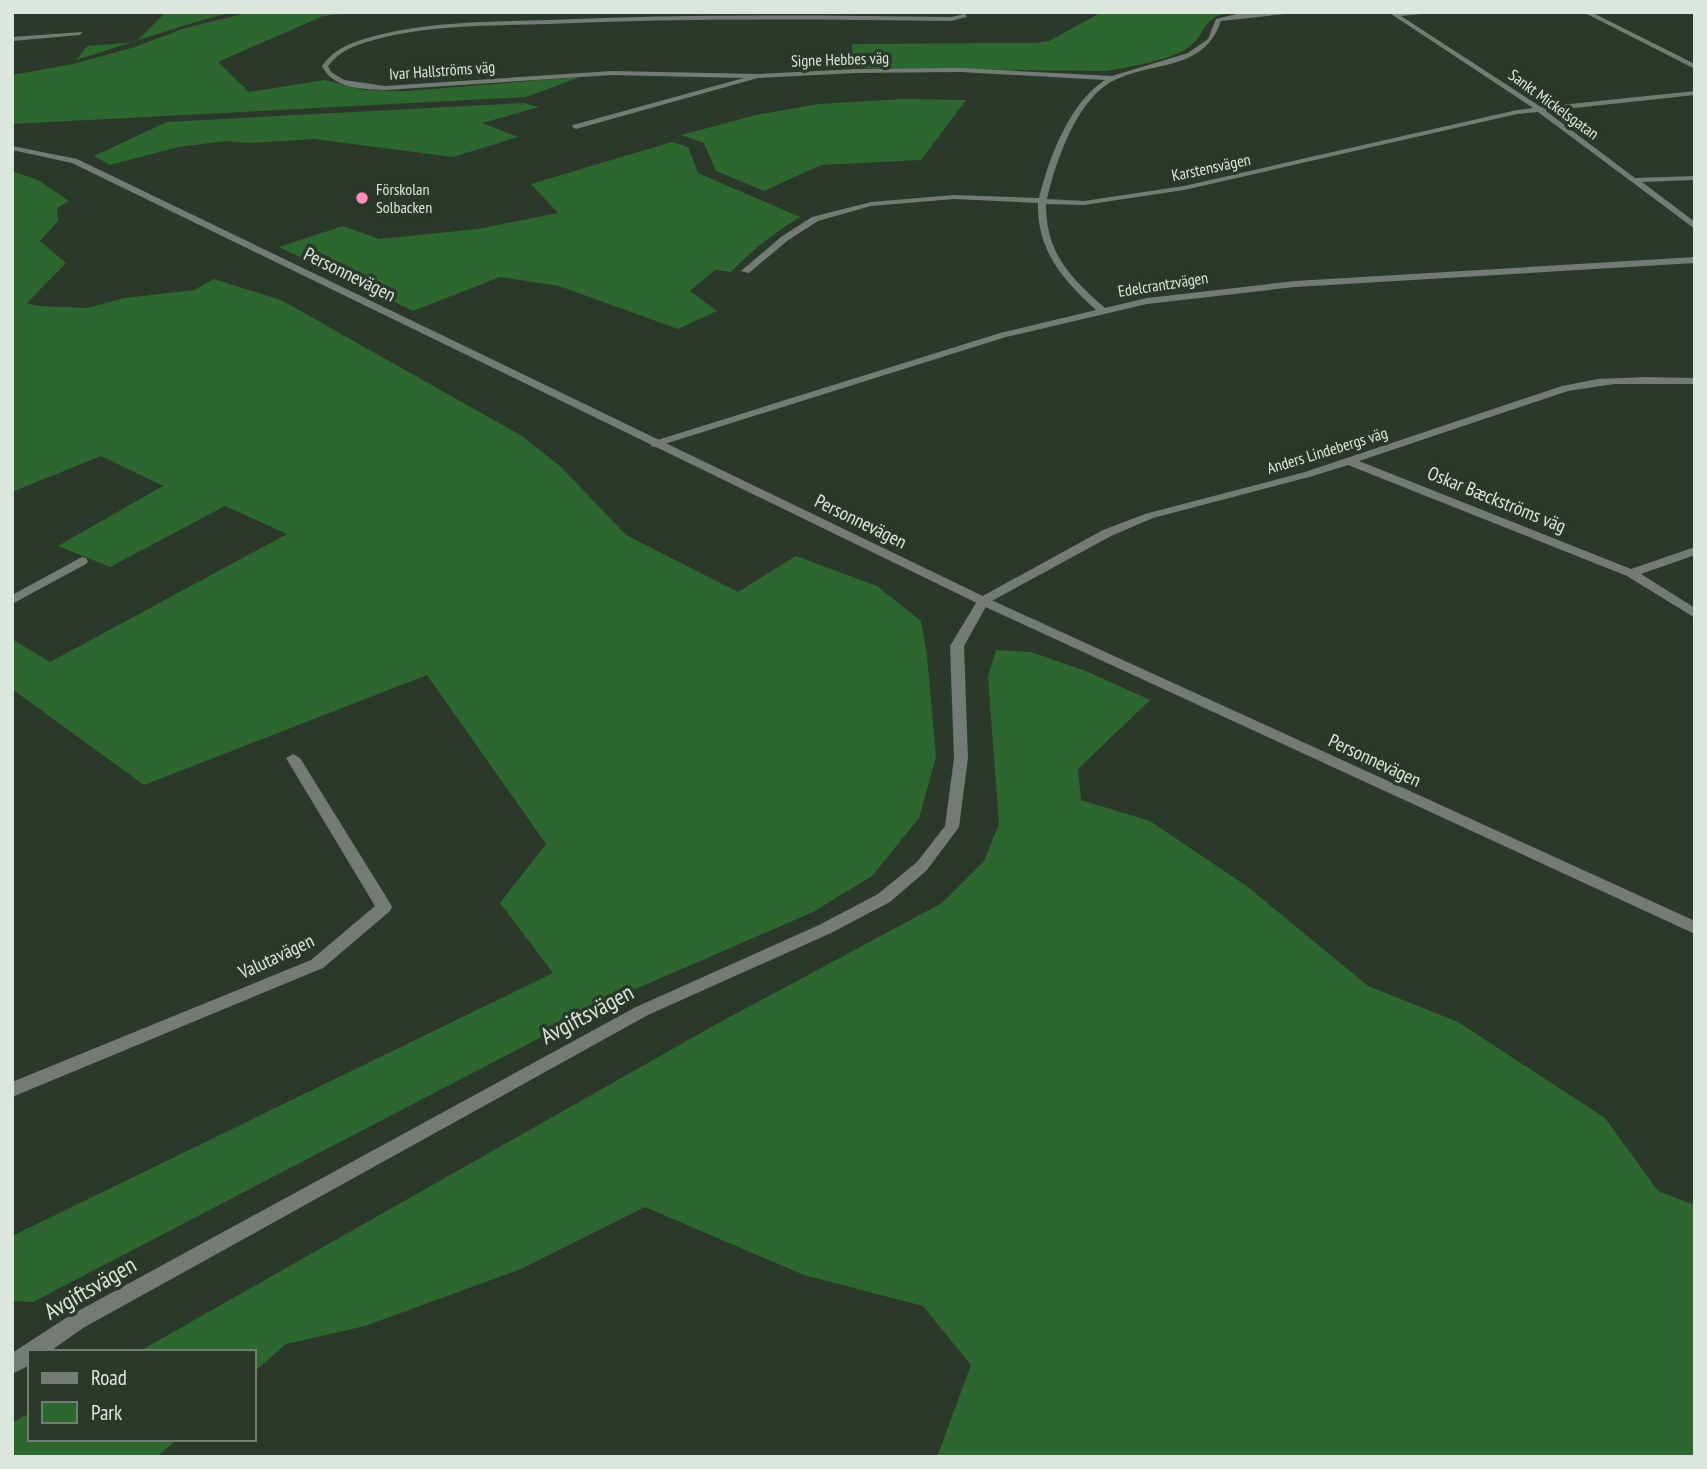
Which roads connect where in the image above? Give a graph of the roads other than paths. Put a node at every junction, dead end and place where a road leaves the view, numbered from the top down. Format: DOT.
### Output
graph roads {
  1 [pos="1300,12"];
  2 [pos="1436,12"];
  3 [pos="1586,12"];
  4 [pos="1393,13"];
  5 [pos="965,16"];
  6 [pos="80,33"];
  7 [pos="12,39"];
  8 [pos="1695,67"];
  9 [pos="758,76"];
  10 [pos="1113,78"];
  11 [pos="1695,93"];
  12 [pos="1539,109"];
  13 [pos="576,127"];
  14 [pos="12,148"];
  15 [pos="1695,178"];
  16 [pos="1633,180"];
  17 [pos="1042,201"];
  18 [pos="1695,226"];
  19 [pos="1695,260"];
  20 [pos="746,271"];
  21 [pos="1102,310"];
  22 [pos="1695,381"];
  23 [pos="655,444"];
  24 [pos="1349,461"];
  25 [pos="1695,551"];
  26 [pos="82,561"];
  27 [pos="1631,573"];
  28 [pos="12,600"];
  29 [pos="982,601"];
  30 [pos="1695,614"];
  31 [pos="293,758"];
  32 [pos="1695,928"];
  33 [pos="12,1090"];
  34 [pos="34,1350"];
  35 [pos="28,1354"];
  36 [pos="12,1365"];
  1 -- 10 [label="street"];
  2 -- 4 [label="street"];
  3 -- 8 [label="street"];
  4 -- 12 [label="street, Sankt Mickelsgatan"];
  5 -- 9 [label="street, Ivar Hallströms väg"];
  6 -- 7 [label="street"];
  9 -- 10 [label="street, Signe Hebbes väg"];
  9 -- 13 [label="street, Signe Hebbes väg"];
  10 -- 17 [label="street"];
  11 -- 12 [label="street, Karstensvägen"];
  12 -- 16 [label="street, Sankt Mickelsgatan"];
  12 -- 17 [label="street, Karstensvägen"];
  14 -- 23 [label="street, Personnevägen"];
  15 -- 16 [label="street"];
  16 -- 18 [label="street, Sankt Mickelsgatan"];
  17 -- 20 [label="street, Karstensvägen"];
  17 -- 21 [label="street"];
  19 -- 21 [label="street, Edelcrantzvägen"];
  21 -- 23 [label="street, Edelcrantzvägen"];
  22 -- 24 [label="street, Anders Lindebergs väg"];
  23 -- 29 [label="street, Personnevägen"];
  24 -- 27 [label="street, Oskar Bæckströms väg"];
  24 -- 29 [label="street, Anders Lindebergs väg"];
  25 -- 27 [label="street"];
  26 -- 28 [label="street"];
  27 -- 30 [label="street, Oskar Bæckströms väg"];
  29 -- 32 [label="street, Personnevägen"];
  29 -- 34 [label="street, Avgiftsvägen"];
  31 -- 33 [label="street, Valutavägen"];
  35 -- 36 [label="street, Avgiftsvägen"];
}
